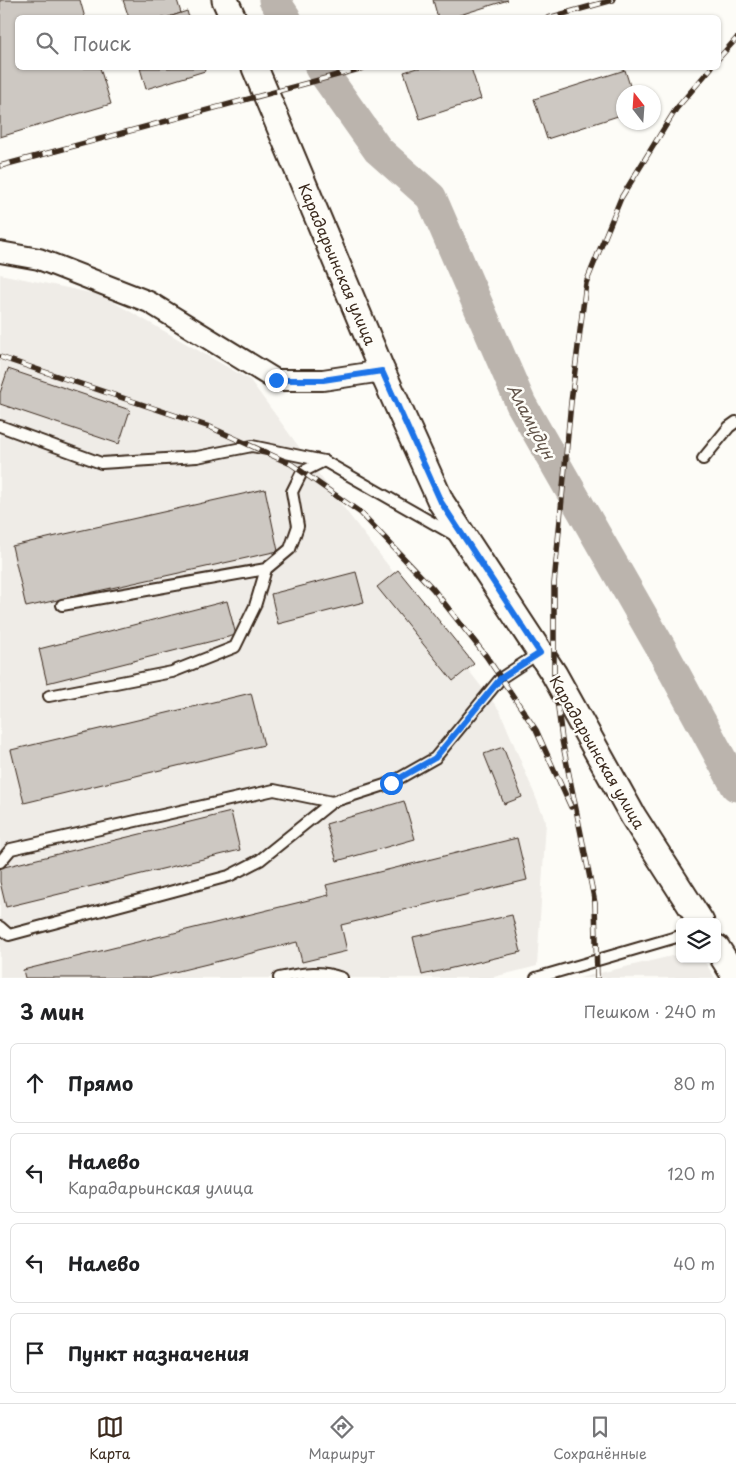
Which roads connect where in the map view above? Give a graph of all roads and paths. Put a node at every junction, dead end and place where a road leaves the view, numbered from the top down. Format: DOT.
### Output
graph roads {
  1 [pos="225,0"];
  2 [pos="232,15"];
  3 [pos="256,70"];
  4 [pos="0,252"];
  5 [pos="382,371"];
  6 [pos="736,422"];
  7 [pos="0,426"];
  8 [pos="703,459"];
  9 [pos="324,460"];
  10 [pos="467,542"];
  11 [pos="266,569"];
  12 [pos="62,606"];
  13 [pos="540,653"];
  14 [pos="49,696"];
  15 [pos="332,802"];
  16 [pos="0,862"];
  17 [pos="698,918"];
  18 [pos="0,927"];
  19 [pos="676,937"];
  20 [pos="721,954"];
  21 [pos="279,978"];
  22 [pos="342,978"];
  23 [pos="536,978"];
  24 [pos="736,978"];
  1 -- 2 [label="street"];
  3 -- 5 [label="street, Карадарьинская улица"];
  4 -- 5 [label="street"];
  5 -- 10 [label="street, Карадарьинская улица"];
  6 -- 8 [label="lane"];
  7 -- 9 [label="lane"];
  9 -- 10 [label="lane"];
  9 -- 11 [label="lane"];
  10 -- 13 [label="street, Карадарьинская улица"];
  11 -- 12 [label="lane"];
  11 -- 14 [label="lane"];
  13 -- 15 [label="lane"];
  13 -- 17 [label="street, Карадарьинская улица"];
  15 -- 16 [label="lane"];
  15 -- 18 [label="lane"];
  19 -- 23 [label="lane"];
  20 -- 24 [label="street"];
  21 -- 22 [label="lane"];
}
